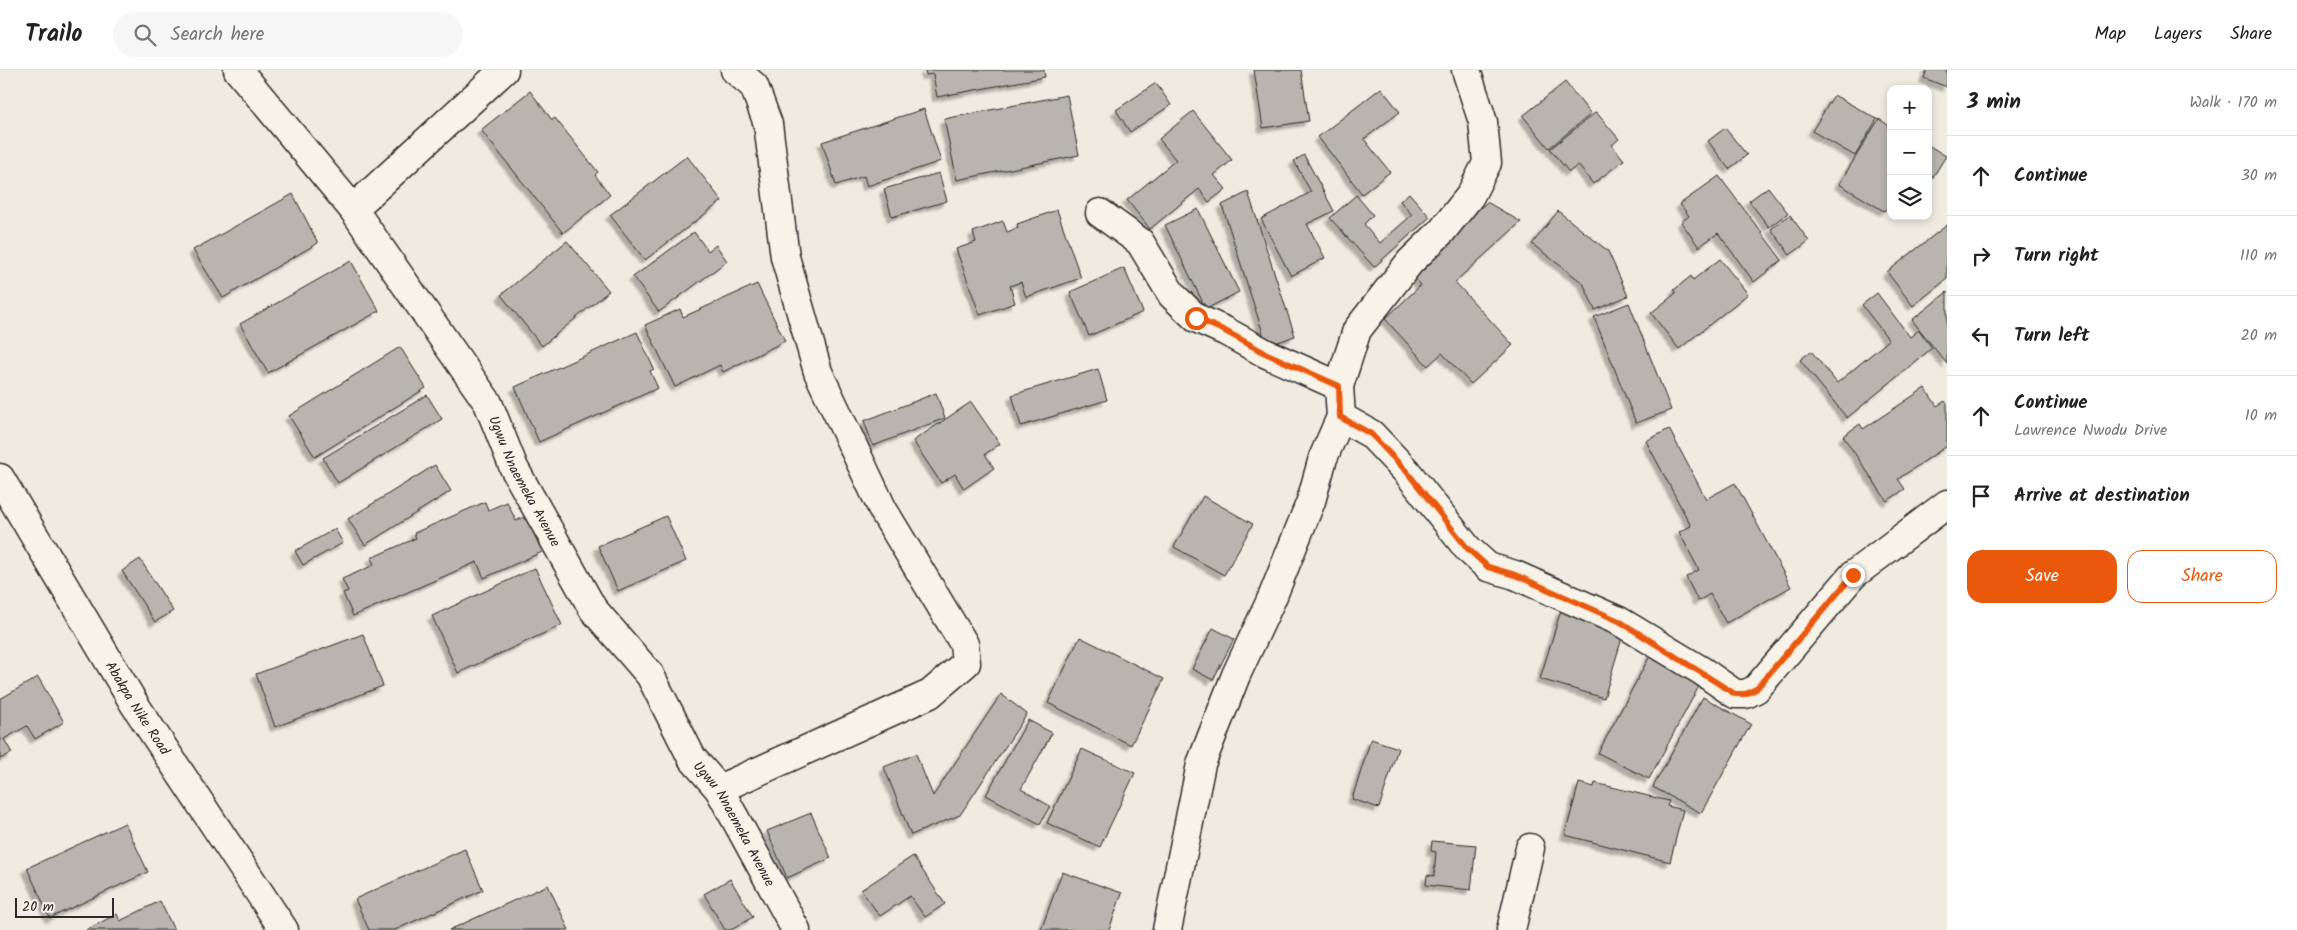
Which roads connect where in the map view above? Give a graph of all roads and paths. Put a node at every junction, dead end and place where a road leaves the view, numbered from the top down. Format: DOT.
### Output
graph roads {
  1 [pos="238,70"];
  2 [pos="504,70"];
  3 [pos="735,70"];
  4 [pos="1466,70"];
  5 [pos="353,208"];
  6 [pos="1100,212"];
  7 [pos="1339,386"];
  8 [pos="1340,417"];
  9 [pos="0,478"];
  10 [pos="1947,504"];
  11 [pos="719,789"];
  12 [pos="1530,848"];
  13 [pos="284,930"];
  14 [pos="796,930"];
  15 [pos="1167,930"];
  16 [pos="1511,930"];
  1 -- 5 [label="street, Ugwu Nnaemeka Avenue"];
  2 -- 5 [label="street"];
  3 -- 11 [label="street"];
  4 -- 7 [label="street"];
  5 -- 11 [label="street, Ugwu Nnaemeka Avenue"];
  6 -- 7 [label="street"];
  7 -- 8 [label="street"];
  8 -- 10 [label="street"];
  8 -- 15 [label="street"];
  9 -- 13 [label="street, Abakpa Nike Road"];
  11 -- 14 [label="street, Ugwu Nnaemeka Avenue"];
  12 -- 16 [label="street"];
}
